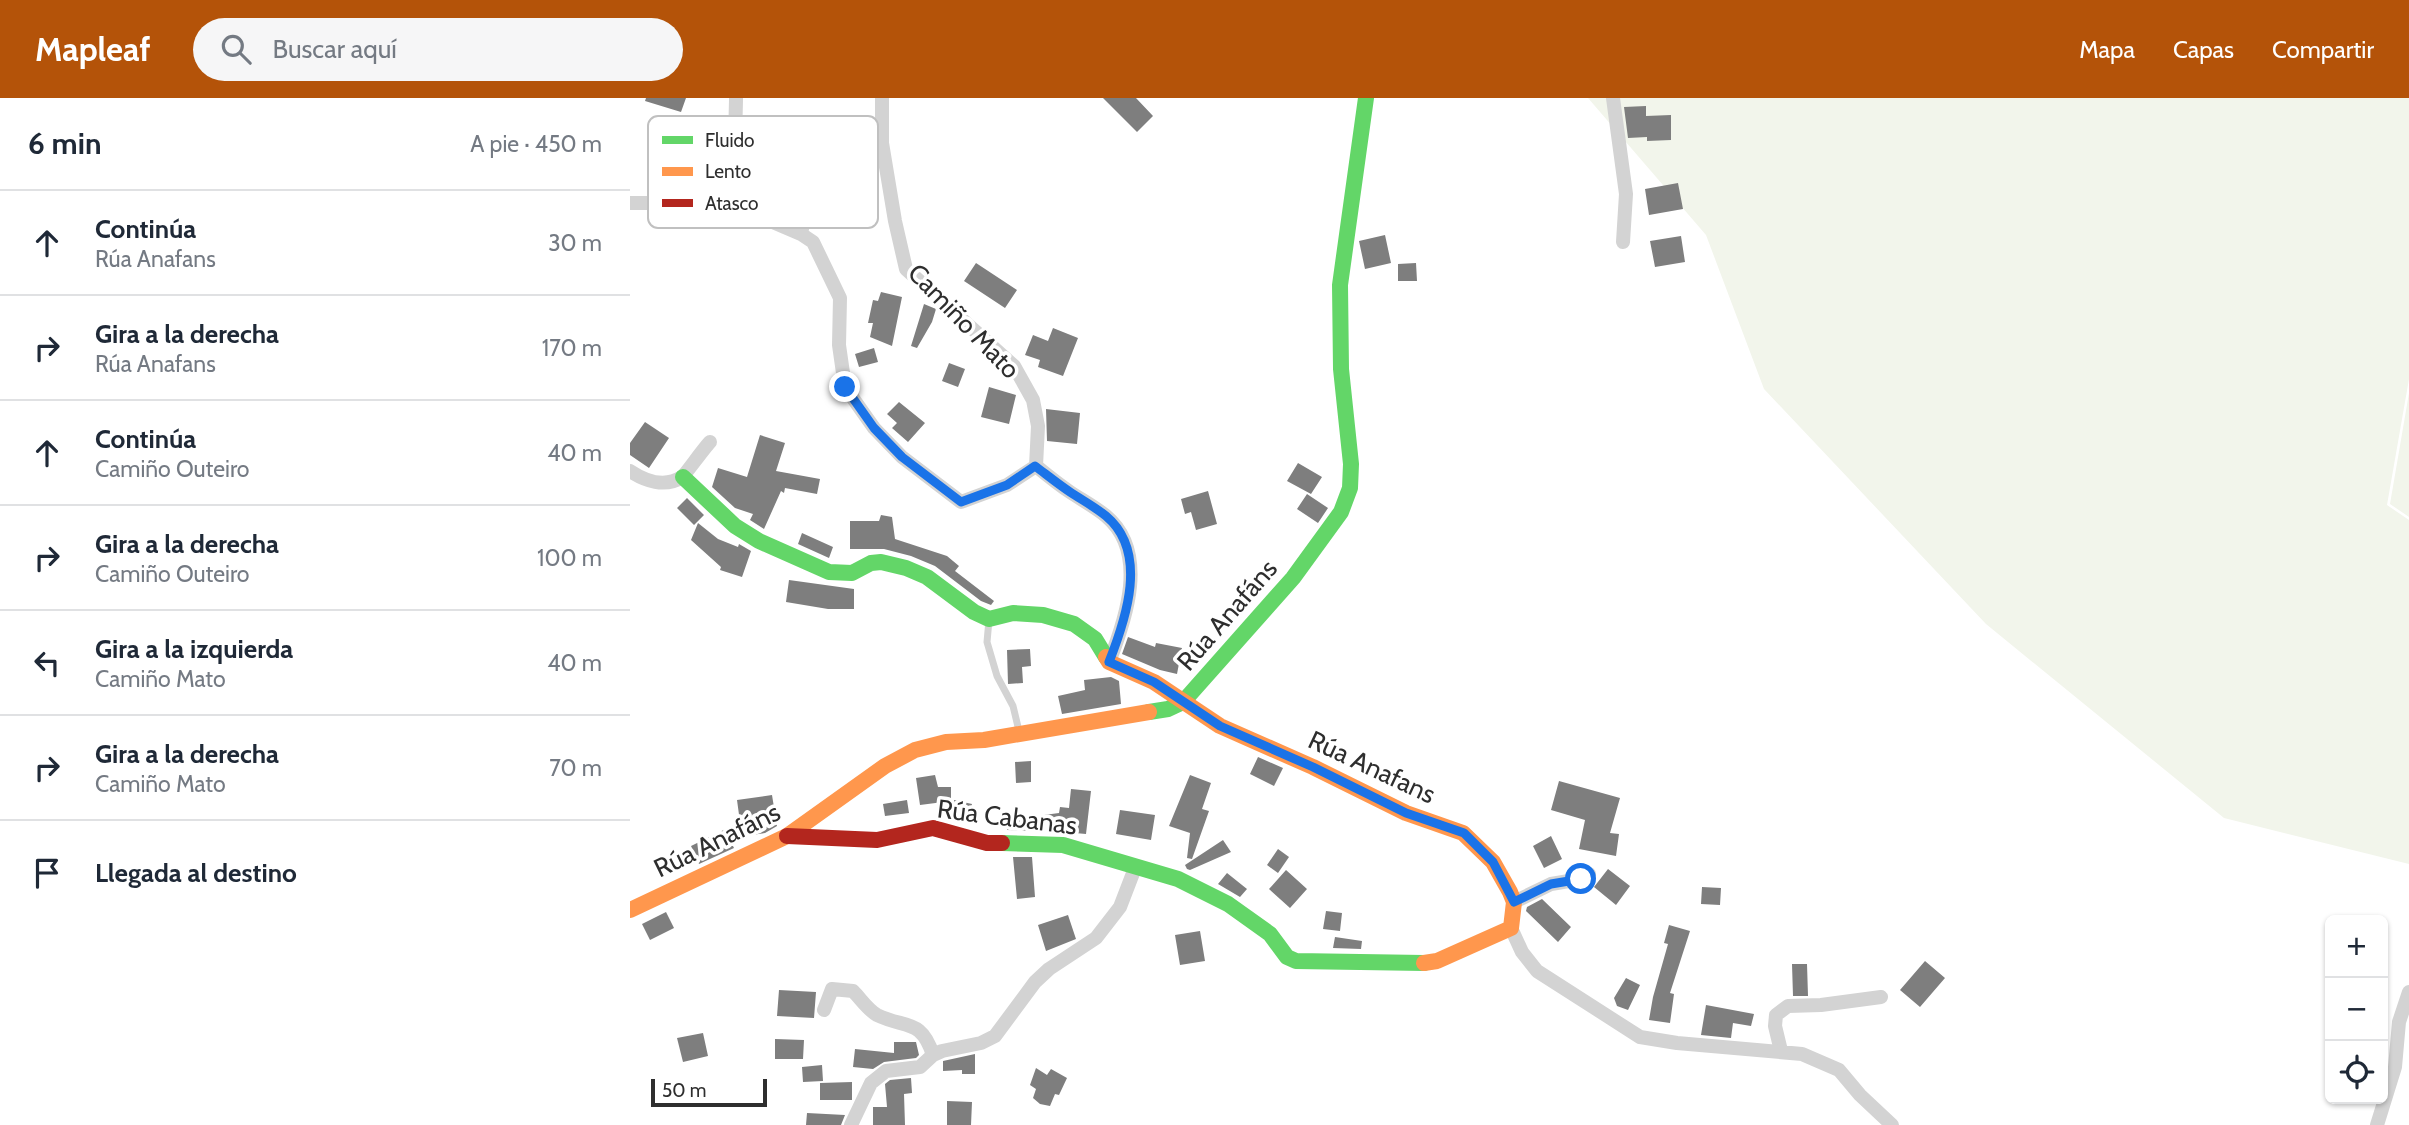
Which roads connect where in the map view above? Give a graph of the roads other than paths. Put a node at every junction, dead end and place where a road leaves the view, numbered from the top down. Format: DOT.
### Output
graph roads {
  1 [pos="736,98"];
  2 [pos="882,98"];
  3 [pos="1367,98"];
  4 [pos="1613,98"];
  5 [pos="736,116"];
  6 [pos="630,203"];
  7 [pos="648,203"];
  8 [pos="787,228"];
  9 [pos="802,228"];
  10 [pos="801,234"];
  11 [pos="1623,242"];
  12 [pos="710,442"];
  13 [pos="1035,466"];
  14 [pos="630,471"];
  15 [pos="683,477"];
  16 [pos="989,619"];
  17 [pos="1109,662"];
  18 [pos="1183,702"];
  19 [pos="1019,734"];
  20 [pos="787,836"];
  21 [pos="1135,868"];
  22 [pos="1589,874"];
  23 [pos="1514,902"];
  24 [pos="630,909"];
  25 [pos="1511,928"];
  26 [pos="2409,992"];
  27 [pos="1881,997"];
  28 [pos="824,1010"];
  29 [pos="1781,1051"];
  30 [pos="933,1055"];
  31 [pos="851,1125"];
  32 [pos="1892,1125"];
  33 [pos="2377,1125"];
  1 -- 5 [label="street"];
  2 -- 13 [label="street, Camiño Mato"];
  3 -- 18 [label="street, Rúa Anafáns"];
  4 -- 11 [label="street"];
  6 -- 7 [label="street"];
  8 -- 10 [label="street"];
  9 -- 10 [label="street"];
  10 -- 13 [label="street"];
  12 -- 15 [label="street"];
  13 -- 17 [label="street"];
  14 -- 15 [label="street"];
  15 -- 16 [label="street"];
  16 -- 17 [label="street"];
  16 -- 19 [label="lane"];
  17 -- 18 [label="street, Rúa Anafans"];
  18 -- 19 [label="street, Rúa Anafáns"];
  18 -- 23 [label="street, Rúa Anafans"];
  19 -- 20 [label="street, Rúa Anafáns"];
  20 -- 21 [label="street, Rúa Cabanas"];
  20 -- 24 [label="street, Rúa Anafáns"];
  21 -- 25 [label="street, Rúa Cabanas"];
  21 -- 30 [label="street"];
  22 -- 23 [label="street"];
  23 -- 25 [label="street"];
  25 -- 29 [label="street"];
  26 -- 33 [label="street"];
  27 -- 29 [label="street"];
  28 -- 30 [label="street"];
  29 -- 32 [label="street"];
  30 -- 31 [label="street"];
}
